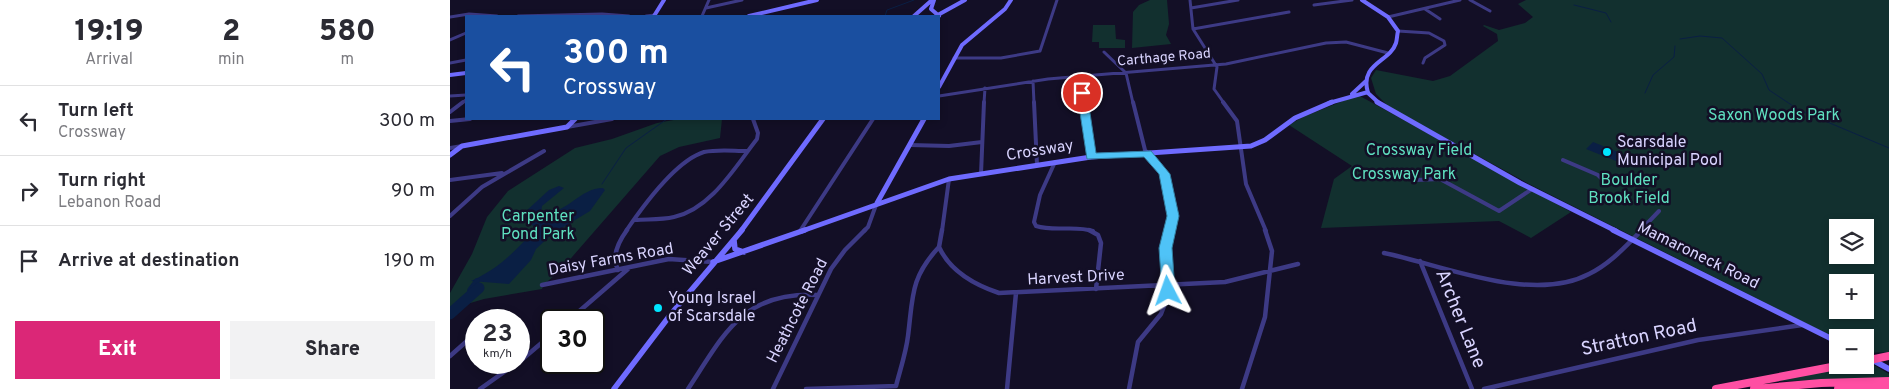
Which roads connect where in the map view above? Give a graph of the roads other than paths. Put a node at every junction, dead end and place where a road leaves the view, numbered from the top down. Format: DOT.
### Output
graph roads {
  1 [pos="664,0"];
  2 [pos="709,0"];
  3 [pos="742,0"];
  4 [pos="818,0"];
  5 [pos="933,0"];
  6 [pos="965,0"];
  7 [pos="1010,0"];
  8 [pos="1057,0"];
  9 [pos="1190,0"];
  10 [pos="1238,0"];
  11 [pos="1319,0"];
  12 [pos="1352,0"];
  13 [pos="1362,0"];
  14 [pos="1460,0"];
  15 [pos="1470,0"];
  16 [pos="798,2"];
  17 [pos="1323,4"];
  18 [pos="1314,6"];
  19 [pos="706,8"];
  20 [pos="1191,8"];
  21 [pos="1425,9"];
  22 [pos="1490,11"];
  23 [pos="1289,12"];
  24 [pos="483,15"];
  25 [pos="656,15"];
  26 [pos="702,15"];
  27 [pos="752,15"];
  28 [pos="915,15"];
  29 [pos="916,15"];
  30 [pos="934,15"];
  31 [pos="936,15"];
  32 [pos="939,15"];
  33 [pos="450,17"];
  34 [pos="1388,17"];
  35 [pos="1440,19"];
  36 [pos="1193,28"];
  37 [pos="1398,31"];
  38 [pos="465,33"];
  39 [pos="450,40"];
  40 [pos="1104,52"];
  41 [pos="1388,53"];
  42 [pos="954,58"];
  43 [pos="465,60"];
  44 [pos="450,63"];
  45 [pos="1423,63"];
  46 [pos="1216,66"];
  47 [pos="465,73"];
  48 [pos="1126,73"];
  49 [pos="450,75"];
  50 [pos="1080,77"];
  51 [pos="1366,80"];
  52 [pos="1033,81"];
  53 [pos="940,85"];
  54 [pos="985,88"];
  55 [pos="1368,92"];
  56 [pos="465,95"];
  57 [pos="1352,95"];
  58 [pos="450,96"];
  59 [pos="940,96"];
  60 [pos="465,101"];
  61 [pos="1382,106"];
  62 [pos="450,112"];
  63 [pos="465,120"];
  64 [pos="573,120"];
  65 [pos="606,120"];
  66 [pos="752,120"];
  67 [pos="821,120"];
  68 [pos="872,120"];
  69 [pos="923,120"];
  70 [pos="450,121"];
  71 [pos="568,127"];
  72 [pos="982,142"];
  73 [pos="910,145"];
  74 [pos="462,146"];
  75 [pos="450,148"];
  76 [pos="1242,148"];
  77 [pos="544,151"];
  78 [pos="746,152"];
  79 [pos="1147,154"];
  80 [pos="450,155"];
  81 [pos="1091,157"];
  82 [pos="1563,160"];
  83 [pos="1055,162"];
  84 [pos="1037,165"];
  85 [pos="504,173"];
  86 [pos="981,174"];
  87 [pos="949,179"];
  88 [pos="450,180"];
  89 [pos="1416,180"];
  90 [pos="1607,184"];
  91 [pos="1532,189"];
  92 [pos="877,203"];
  93 [pos="1659,211"];
  94 [pos="450,216"];
  95 [pos="635,220"];
  96 [pos="800,232"];
  97 [pos="1632,239"];
  98 [pos="734,240"];
  99 [pos="939,247"];
  100 [pos="745,252"];
  101 [pos="1384,253"];
  102 [pos="1420,260"];
  103 [pos="713,262"];
  104 [pos="1298,264"];
  105 [pos="629,267"];
  106 [pos="618,270"];
  107 [pos="1270,273"];
  108 [pos="542,285"];
  109 [pos="1168,286"];
  110 [pos="1096,289"];
  111 [pos="1016,293"];
  112 [pos="817,295"];
  113 [pos="581,309"];
  114 [pos="1803,325"];
  115 [pos="1829,338"];
  116 [pos="465,343"];
  117 [pos="540,344"];
  118 [pos="530,352"];
  119 [pos="450,356"];
  120 [pos="1889,356"];
  121 [pos="1874,358"];
  122 [pos="1874,362"];
  123 [pos="1829,367"];
  124 [pos="1889,369"];
  125 [pos="501,374"];
  126 [pos="1889,381"];
  127 [pos="1889,388"];
  128 [pos="480,389"];
  129 [pos="614,389"];
  130 [pos="688,389"];
  131 [pos="773,389"];
  132 [pos="806,389"];
  133 [pos="1007,389"];
  134 [pos="1129,389"];
  135 [pos="1242,389"];
  136 [pos="1472,389"];
  137 [pos="1484,389"];
  138 [pos="1716,389"];
  139 [pos="1754,389"];
  140 [pos="1838,389"];
  1 -- 25 [label="street"];
  2 -- 19 [label="street"];
  3 -- 19 [label="street"];
  4 -- 16 [label="street"];
  5 -- 28 [label="street"];
  5 -- 31 [label="street"];
  6 -- 32 [label="street"];
  7 -- 42 [label="street"];
  8 -- 42 [label="street"];
  9 -- 20 [label="street"];
  10 -- 20 [label="street"];
  11 -- 17 [label="street"];
  12 -- 17 [label="street"];
  13 -- 34 [label="street"];
  14 -- 21 [label="street"];
  15 -- 22 [label="street"];
  16 -- 27 [label="street"];
  17 -- 18 [label="street"];
  19 -- 26 [label="street"];
  20 -- 36 [label="street"];
  21 -- 34 [label="street"];
  21 -- 35 [label="street"];
  23 -- 36 [label="street"];
  24 -- 33 [label="street"];
  29 -- 30 [label="street"];
  34 -- 37 [label="street"];
  36 -- 46 [label="street"];
  37 -- 41 [label="street"];
  37 -- 45 [label="street"];
  38 -- 39 [label="street"];
  40 -- 48 [label="street"];
  41 -- 46 [label="street, Carthage Road"];
  41 -- 51 [label="street"];
  42 -- 53 [label="street"];
  43 -- 44 [label="street"];
  46 -- 48 [label="street, Carthage Road"];
  46 -- 76 [label="street"];
  47 -- 49 [label="street"];
  48 -- 50 [label="street, Carthage Road"];
  48 -- 79 [label="street"];
  50 -- 52 [label="street, Carthage Road"];
  50 -- 81 [label="street"];
  51 -- 55 [label="street"];
  51 -- 57 [label="street"];
  52 -- 54 [label="street, Carthage Road"];
  52 -- 84 [label="street"];
  54 -- 59 [label="street, Carthage Road"];
  54 -- 72 [label="street"];
  55 -- 57 [label="street, Crossway"];
  55 -- 61 [label="street, Mamaroneck Road"];
  56 -- 58 [label="street"];
  57 -- 61 [label="street"];
  57 -- 76 [label="street, Crossway"];
  60 -- 62 [label="street"];
  61 -- 91 [label="street, Mamaroneck Road"];
  63 -- 70 [label="street"];
  64 -- 71 [label="street"];
  65 -- 71 [label="street"];
  66 -- 78 [label="street"];
  67 -- 98 [label="street, Weaver Street"];
  68 -- 96 [label="street"];
  69 -- 73 [label="street, Heathcote Road"];
  71 -- 74 [label="street"];
  72 -- 73 [label="street"];
  72 -- 86 [label="street"];
  73 -- 92 [label="street, Heathcote Road"];
  74 -- 75 [label="street"];
  74 -- 80 [label="street"];
  76 -- 79 [label="street, Crossway"];
  76 -- 107 [label="street"];
  77 -- 85 [label="street"];
  78 -- 95 [label="street"];
  78 -- 95 [label="street"];
  79 -- 81 [label="street, Crossway"];
  79 -- 109 [label="street"];
  81 -- 83 [label="street, Crossway"];
  82 -- 90 [label="street"];
  83 -- 84 [label="street, Crossway"];
  83 -- 110 [label="street"];
  84 -- 86 [label="street, Crossway"];
  85 -- 88 [label="street"];
  85 -- 94 [label="street"];
  86 -- 87 [label="street, Crossway"];
  87 -- 92 [label="street, Crossway"];
  87 -- 99 [label="street"];
  89 -- 91 [label="street"];
  91 -- 97 [label="street, Mamaroneck Road"];
  92 -- 96 [label="street, Crossway"];
  92 -- 112 [label="street, Heathcote Road"];
  93 -- 97 [label="street"];
  95 -- 106 [label="street"];
  96 -- 100 [label="street, Crossway"];
  97 -- 102 [label="street"];
  97 -- 114 [label="street, Mamaroneck Road"];
  98 -- 100 [label="street"];
  98 -- 103 [label="street, Weaver Street"];
  99 -- 111 [label="street, Harvest Drive"];
  99 -- 132 [label="street"];
  100 -- 103 [label="street, Crossway"];
  101 -- 102 [label="street"];
  102 -- 136 [label="street, Archer Lane"];
  103 -- 105 [label="street, Daisy Farms Road"];
  103 -- 129 [label="street, Weaver Street"];
  104 -- 107 [label="street, Harvest Drive"];
  105 -- 106 [label="street, Daisy Farms Road"];
  105 -- 113 [label="street"];
  106 -- 108 [label="street, Daisy Farms Road"];
  107 -- 109 [label="street, Harvest Drive"];
  107 -- 135 [label="street"];
  109 -- 110 [label="street, Harvest Drive"];
  109 -- 134 [label="street"];
  110 -- 111 [label="street, Harvest Drive"];
  111 -- 133 [label="street"];
  112 -- 130 [label="street"];
  112 -- 131 [label="street, Heathcote Road"];
  114 -- 115 [label="street, Mamaroneck Road"];
  114 -- 137 [label="street, Stratton Road"];
  116 -- 119 [label="street"];
  117 -- 118 [label="street"];
  120 -- 121 [label="highway"];
  122 -- 124 [label="street"];
  123 -- 138 [label="highway"];
  125 -- 128 [label="street"];
  126 -- 139 [label="highway"];
  127 -- 140 [label="highway"];
}
